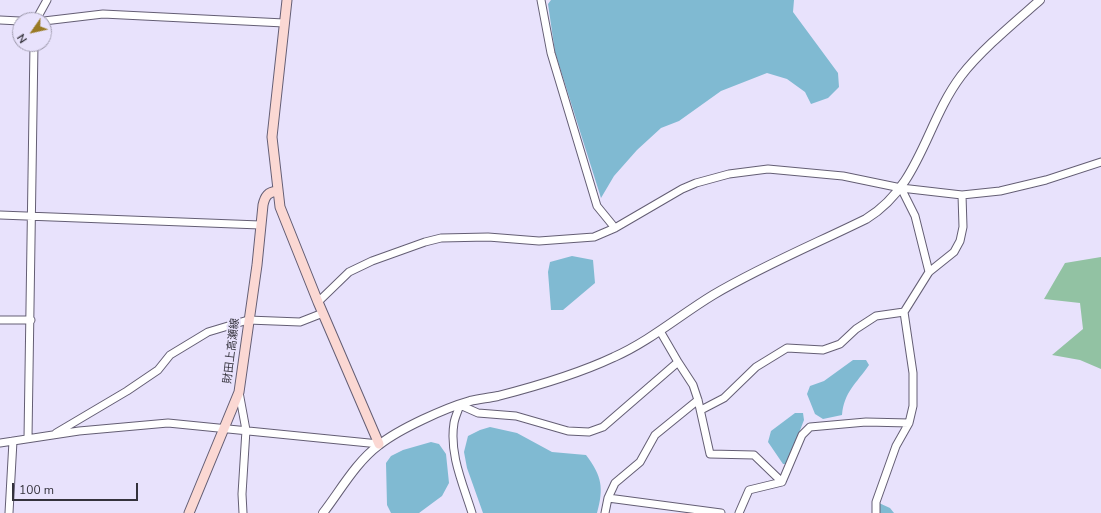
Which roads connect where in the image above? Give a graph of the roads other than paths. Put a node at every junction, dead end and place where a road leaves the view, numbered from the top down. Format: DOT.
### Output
graph roads {
  1 [pos="48,0"];
  2 [pos="287,0"];
  3 [pos="541,0"];
  4 [pos="1040,0"];
  5 [pos="41,12"];
  6 [pos="0,20"];
  7 [pos="52,20"];
  8 [pos="12,21"];
  9 [pos="284,23"];
  10 [pos="34,52"];
  11 [pos="1101,162"];
  12 [pos="901,188"];
  13 [pos="277,191"];
  14 [pos="962,195"];
  15 [pos="0,215"];
  16 [pos="32,216"];
  17 [pos="260,225"];
  18 [pos="615,228"];
  19 [pos="929,272"];
  20 [pos="318,302"];
  21 [pos="904,312"];
  22 [pos="322,313"];
  23 [pos="0,320"];
  24 [pos="31,320"];
  25 [pos="248,320"];
  26 [pos="660,331"];
  27 [pos="678,362"];
  28 [pos="239,392"];
  29 [pos="698,400"];
  30 [pos="460,405"];
  31 [pos="701,410"];
  32 [pos="909,423"];
  33 [pos="224,428"];
  34 [pos="246,430"];
  35 [pos="52,435"];
  36 [pos="28,438"];
  37 [pos="13,441"];
  38 [pos="0,443"];
  39 [pos="379,444"];
  40 [pos="782,482"];
  41 [pos="608,498"];
  42 [pos="9,513"];
  43 [pos="189,513"];
  44 [pos="243,513"];
  45 [pos="323,513"];
  46 [pos="472,513"];
  47 [pos="605,513"];
  48 [pos="721,513"];
  49 [pos="739,513"];
  50 [pos="876,513"];
  1 -- 5 [label="street"];
  2 -- 9 [label="main road"];
  3 -- 18 [label="street"];
  4 -- 12 [label="street"];
  6 -- 8 [label="street"];
  7 -- 9 [label="street"];
  9 -- 13 [label="main road"];
  10 -- 16 [label="street"];
  11 -- 14 [label="street"];
  12 -- 14 [label="street"];
  12 -- 18 [label="street"];
  12 -- 19 [label="street"];
  12 -- 26 [label="street"];
  13 -- 17 [label="main road, 財田上高瀬線"];
  13 -- 20 [label="main road"];
  14 -- 19 [label="street"];
  15 -- 16 [label="street"];
  16 -- 17 [label="street"];
  16 -- 24 [label="street"];
  17 -- 25 [label="main road, 財田上高瀬線"];
  18 -- 20 [label="street"];
  19 -- 21 [label="street"];
  20 -- 22 [label="main road"];
  21 -- 31 [label="street"];
  21 -- 32 [label="street"];
  22 -- 25 [label="street"];
  22 -- 39 [label="main road"];
  23 -- 24 [label="street"];
  24 -- 36 [label="street"];
  25 -- 28 [label="main road, 財田上高瀬線"];
  25 -- 35 [label="street"];
  26 -- 27 [label="street"];
  26 -- 30 [label="street"];
  27 -- 29 [label="street"];
  27 -- 30 [label="street"];
  28 -- 33 [label="main road, 財田上高瀬線"];
  28 -- 34 [label="street"];
  29 -- 31 [label="street"];
  29 -- 41 [label="street"];
  30 -- 39 [label="street"];
  30 -- 46 [label="street"];
  31 -- 40 [label="street"];
  32 -- 40 [label="street"];
  32 -- 50 [label="street"];
  33 -- 34 [label="street"];
  33 -- 35 [label="street"];
  33 -- 43 [label="main road, 財田上高瀬線"];
  34 -- 39 [label="street"];
  34 -- 44 [label="street"];
  35 -- 36 [label="street"];
  36 -- 37 [label="street"];
  37 -- 38 [label="street"];
  37 -- 42 [label="street"];
  39 -- 45 [label="street"];
  40 -- 49 [label="street"];
  41 -- 47 [label="street"];
  41 -- 48 [label="street"];
}
